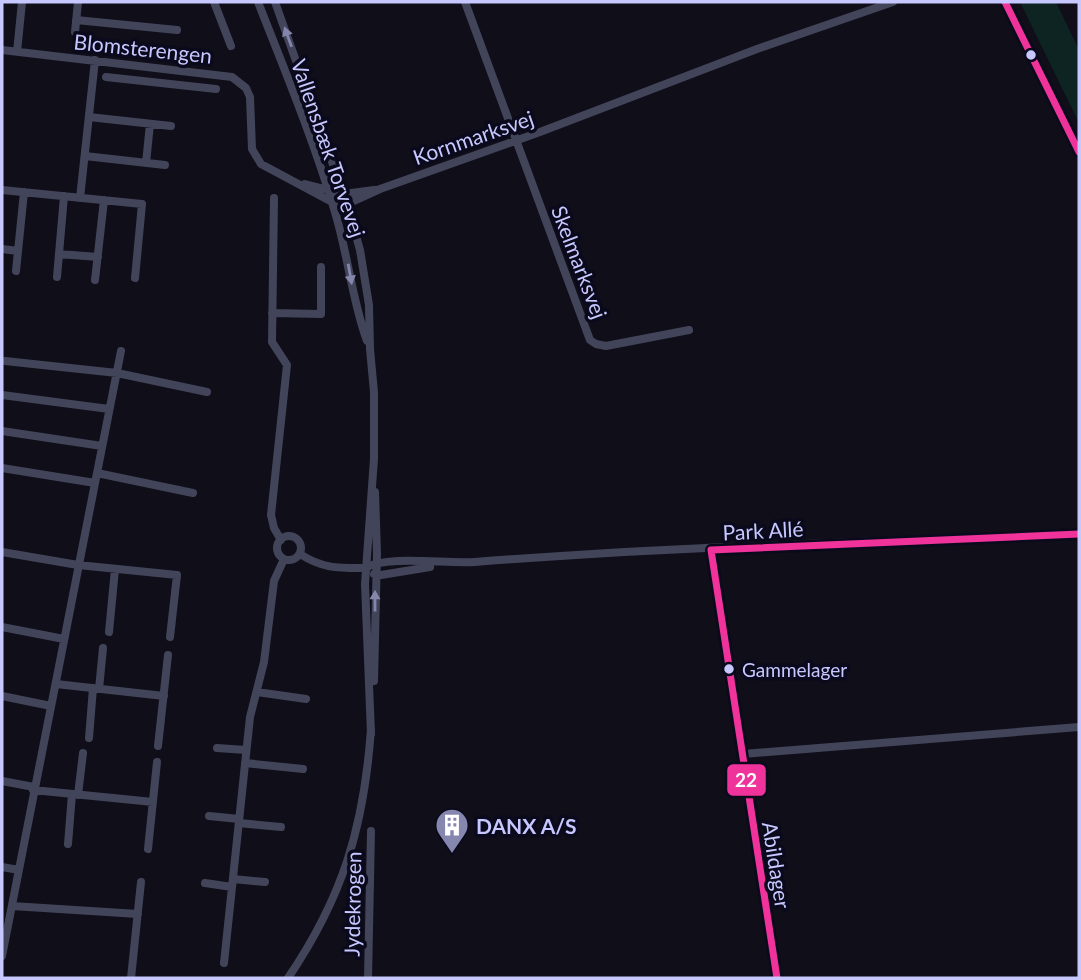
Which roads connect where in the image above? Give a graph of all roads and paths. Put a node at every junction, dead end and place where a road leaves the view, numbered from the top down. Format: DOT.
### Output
graph roads {
  1 [pos="22,2"];
  2 [pos="78,2"];
  3 [pos="214,2"];
  4 [pos="258,2"];
  5 [pos="275,2"];
  6 [pos="465,2"];
  7 [pos="893,2"];
  8 [pos="1005,2"];
  9 [pos="76,20"];
  10 [pos="177,30"];
  11 [pos="75,32"];
  12 [pos="231,46"];
  13 [pos="2,50"];
  14 [pos="17,52"];
  15 [pos="95,60"];
  16 [pos="144,66"];
  17 [pos="106,77"];
  18 [pos="142,82"];
  19 [pos="216,89"];
  20 [pos="89,117"];
  21 [pos="150,124"];
  22 [pos="171,126"];
  23 [pos="515,141"];
  24 [pos="1079,152"];
  25 [pos="85,156"];
  26 [pos="146,163"];
  27 [pos="165,165"];
  28 [pos="292,180"];
  29 [pos="380,189"];
  30 [pos="2,190"];
  31 [pos="329,191"];
  32 [pos="24,192"];
  33 [pos="344,194"];
  34 [pos="64,196"];
  35 [pos="80,198"];
  36 [pos="274,198"];
  37 [pos="104,200"];
  38 [pos="332,202"];
  39 [pos="347,204"];
  40 [pos="2,249"];
  41 [pos="18,251"];
  42 [pos="59,254"];
  43 [pos="98,257"];
  44 [pos="321,267"];
  45 [pos="16,271"];
  46 [pos="57,277"];
  47 [pos="135,278"];
  48 [pos="95,279"];
  49 [pos="272,313"];
  50 [pos="689,330"];
  51 [pos="370,349"];
  52 [pos="121,351"];
  53 [pos="5,361"];
  54 [pos="117,373"];
  55 [pos="207,392"];
  56 [pos="2,395"];
  57 [pos="109,409"];
  58 [pos="2,431"];
  59 [pos="102,446"];
  60 [pos="2,468"];
  61 [pos="373,470"];
  62 [pos="96,478"];
  63 [pos="193,493"];
  64 [pos="1079,534"];
  65 [pos="281,540"];
  66 [pos="711,550"];
  67 [pos="2,552"];
  68 [pos="300,554"];
  69 [pos="284,559"];
  70 [pos="376,562"];
  71 [pos="449,564"];
  72 [pos="78,565"];
  73 [pos="365,568"];
  74 [pos="115,569"];
  75 [pos="376,575"];
  76 [pos="2,627"];
  77 [pos="109,632"];
  78 [pos="170,637"];
  79 [pos="64,639"];
  80 [pos="103,648"];
  81 [pos="168,655"];
  82 [pos="55,684"];
  83 [pos="96,689"];
  84 [pos="257,692"];
  85 [pos="2,696"];
  86 [pos="164,696"];
  87 [pos="306,699"];
  88 [pos="51,706"];
  89 [pos="1079,727"];
  90 [pos="371,734"];
  91 [pos="89,738"];
  92 [pos="158,746"];
  93 [pos="217,748"];
  94 [pos="246,750"];
  95 [pos="83,753"];
  96 [pos="743,754"];
  97 [pos="157,762"];
  98 [pos="245,763"];
  99 [pos="303,769"];
  100 [pos="2,780"];
  101 [pos="34,789"];
  102 [pos="75,794"];
  103 [pos="153,802"];
  104 [pos="208,816"];
  105 [pos="239,821"];
  106 [pos="282,827"];
  107 [pos="371,831"];
  108 [pos="68,844"];
  109 [pos="148,849"];
  110 [pos="2,867"];
  111 [pos="19,870"];
  112 [pos="141,882"];
  113 [pos="265,882"];
  114 [pos="205,883"];
  115 [pos="232,883"];
  116 [pos="12,906"];
  117 [pos="138,914"];
  118 [pos="2,953"];
  119 [pos="224,963"];
  120 [pos="131,978"];
  121 [pos="288,978"];
  122 [pos="368,978"];
  123 [pos="777,978"];
  1 -- 14 [label="street"];
  2 -- 9 [label="street"];
  3 -- 12 [label="street"];
  4 -- 31 [label="street, Vallensbæk Torvevej"];
  33 -- 5 [label="street, Vallensbæk Torvevej, one-way"];
  6 -- 23 [label="street, Skelmarksvej"];
  7 -- 23 [label="street, Kornmarksvej"];
  8 -- 24 [label="street"];
  9 -- 10 [label="street"];
  9 -- 11 [label="street"];
  13 -- 14 [label="street, Blomsterengen"];
  14 -- 15 [label="street, Blomsterengen"];
  15 -- 16 [label="street, Blomsterengen"];
  15 -- 20 [label="street"];
  16 -- 18 [label="street"];
  16 -- 28 [label="street, Blomsterengen"];
  17 -- 18 [label="street"];
  18 -- 19 [label="street"];
  20 -- 21 [label="street"];
  20 -- 25 [label="street"];
  21 -- 22 [label="street"];
  21 -- 26 [label="street"];
  23 -- 29 [label="street, Kornmarksvej"];
  23 -- 50 [label="street, Skelmarksvej"];
  25 -- 26 [label="street"];
  25 -- 35 [label="street"];
  26 -- 27 [label="street"];
  28 -- 31 [label="street, Blomsterengen"];
  28 -- 38 [label="street, Blomsterengen"];
  29 -- 33 [label="street, Kornmarksvej"];
  29 -- 39 [label="street, Kornmarksvej"];
  30 -- 32 [label="street"];
  31 -- 33 [label="street, Kornmarksvej"];
  31 -- 38 [label="street, Vallensbæk Torvevej"];
  32 -- 34 [label="street"];
  32 -- 41 [label="street"];
  33 -- 39 [label="street, Vallensbæk Torvevej"];
  34 -- 35 [label="street"];
  34 -- 42 [label="street"];
  35 -- 37 [label="street"];
  36 -- 49 [label="street"];
  37 -- 43 [label="street"];
  37 -- 47 [label="street"];
  38 -- 39 [label="street"];
  38 -- 51 [label="street, Vallensbæk Torvevej, one-way"];
  39 -- 51 [label="street, Vallensbæk Torvevej"];
  40 -- 41 [label="street"];
  41 -- 45 [label="street"];
  42 -- 43 [label="street"];
  42 -- 46 [label="street"];
  43 -- 48 [label="street"];
  44 -- 49 [label="street"];
  49 -- 65 [label="street"];
  51 -- 61 [label="street, Vallensbæk Torvevej"];
  52 -- 54 [label="street"];
  53 -- 54 [label="street"];
  54 -- 55 [label="street"];
  54 -- 57 [label="street"];
  56 -- 57 [label="street"];
  57 -- 59 [label="street"];
  58 -- 59 [label="street"];
  59 -- 62 [label="street"];
  60 -- 62 [label="street"];
  61 -- 70 [label="street, Vallensbæk Torvevej"];
  61 -- 73 [label="street, Vallensbæk Torvevej"];
  62 -- 63 [label="street"];
  62 -- 72 [label="street"];
  64 -- 66 [label="street, Park Allé"];
  65 -- 68 [label="street"];
  65 -- 69 [label="street"];
  66 -- 71 [label="street, Park Allé"];
  66 -- 96 [label="street, Abildager"];
  67 -- 72 [label="street"];
  68 -- 69 [label="street"];
  68 -- 73 [label="street"];
  69 -- 84 [label="street"];
  70 -- 71 [label="street, Park Allé"];
  70 -- 73 [label="street"];
  70 -- 75 [label="street, Vallensbæk Torvevej"];
  71 -- 75 [label="street, Park Allé"];
  72 -- 74 [label="street"];
  72 -- 79 [label="street"];
  73 -- 75 [label="street"];
  73 -- 90 [label="street, Vallensbæk Torvevej"];
  74 -- 77 [label="street"];
  74 -- 78 [label="street"];
  90 -- 75 [label="street, Vallensbæk Torvevej, one-way"];
  76 -- 79 [label="street"];
  79 -- 82 [label="street"];
  80 -- 83 [label="street"];
  81 -- 86 [label="street"];
  82 -- 83 [label="street"];
  82 -- 88 [label="street"];
  83 -- 86 [label="street"];
  83 -- 91 [label="street"];
  84 -- 87 [label="street"];
  84 -- 94 [label="street"];
  85 -- 88 [label="street"];
  86 -- 92 [label="street"];
  88 -- 101 [label="street"];
  89 -- 96 [label="street"];
  90 -- 121 [label="street, Vallensbæk Torvevej"];
  93 -- 94 [label="street"];
  94 -- 98 [label="street"];
  95 -- 102 [label="street"];
  96 -- 123 [label="street, Abildager"];
  97 -- 103 [label="street"];
  98 -- 99 [label="street"];
  98 -- 105 [label="street"];
  100 -- 101 [label="street"];
  101 -- 102 [label="street"];
  101 -- 111 [label="street"];
  102 -- 103 [label="street"];
  102 -- 108 [label="street"];
  103 -- 109 [label="street"];
  104 -- 105 [label="street"];
  105 -- 106 [label="street"];
  105 -- 115 [label="street"];
  107 -- 122 [label="street, Jydekrogen"];
  110 -- 111 [label="street"];
  111 -- 116 [label="street"];
  112 -- 117 [label="street"];
  113 -- 115 [label="street"];
  114 -- 115 [label="street"];
  115 -- 119 [label="street"];
  116 -- 117 [label="street"];
  116 -- 118 [label="street"];
  117 -- 120 [label="street"];
}
